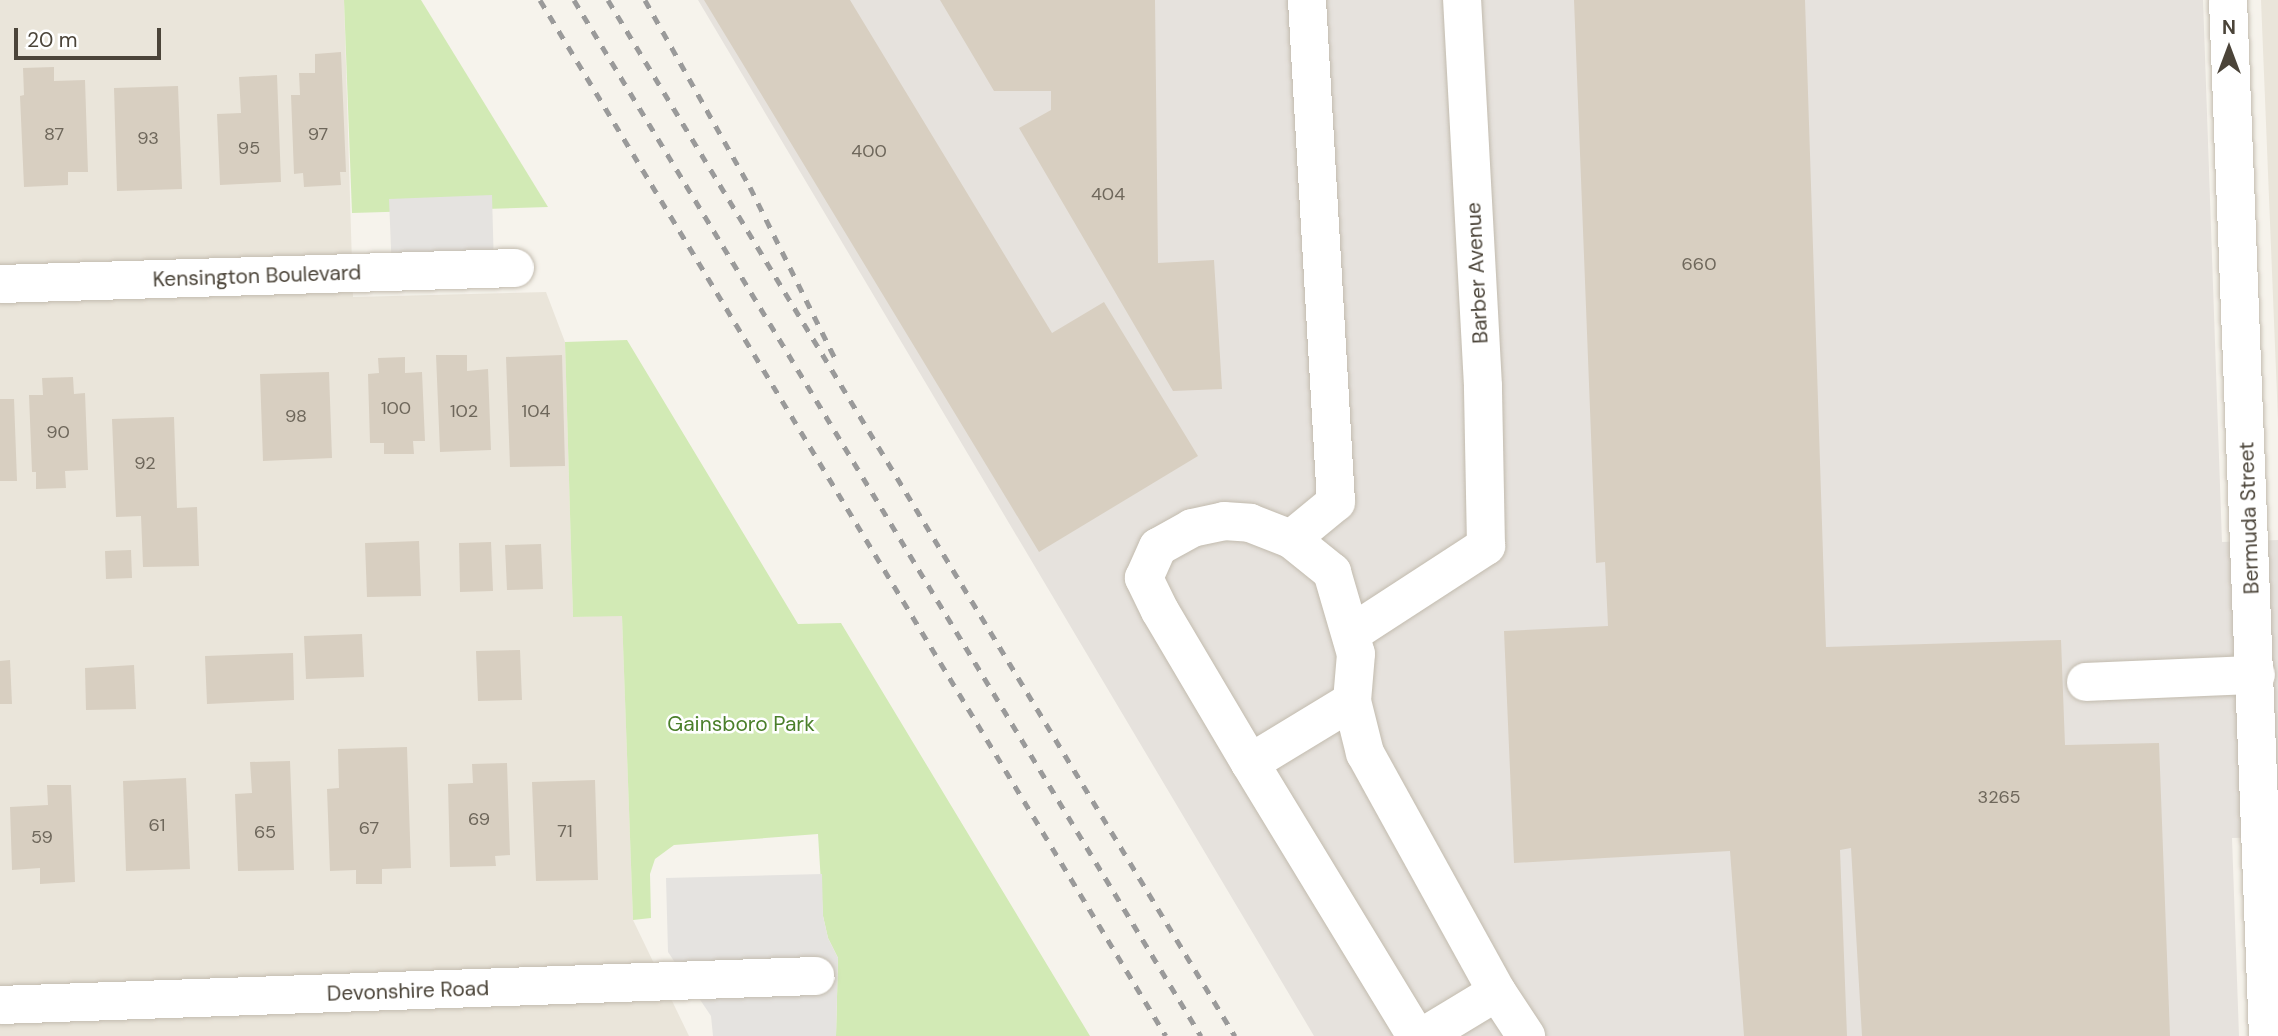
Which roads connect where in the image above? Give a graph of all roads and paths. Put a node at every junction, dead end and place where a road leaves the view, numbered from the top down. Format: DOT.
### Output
graph roads {
  1 [pos="1307,0"];
  2 [pos="1462,0"];
  3 [pos="2228,0"];
  4 [pos="515,268"];
  5 [pos="0,284"];
  6 [pos="1291,539"];
  7 [pos="1352,633"];
  8 [pos="2256,675"];
  9 [pos="2086,682"];
  10 [pos="1352,701"];
  11 [pos="1250,763"];
  12 [pos="815,976"];
  13 [pos="1497,992"];
  14 [pos="0,1005"];
  15 [pos="1416,1036"];
  16 [pos="1424,1036"];
  17 [pos="1526,1036"];
  18 [pos="2268,1036"];
  1 -- 6 [label="street"];
  2 -- 7 [label="street, Barber Avenue"];
  3 -- 8 [label="street, Bermuda Street"];
  4 -- 5 [label="street, Kensington Boulevard"];
  6 -- 7 [label="street"];
  6 -- 11 [label="street"];
  7 -- 10 [label="street"];
  8 -- 9 [label="street"];
  8 -- 18 [label="street, Bermuda Street"];
  10 -- 11 [label="street"];
  10 -- 13 [label="street"];
  11 -- 15 [label="street"];
  12 -- 14 [label="street, Devonshire Road"];
  13 -- 16 [label="street"];
  13 -- 17 [label="street"];
}
